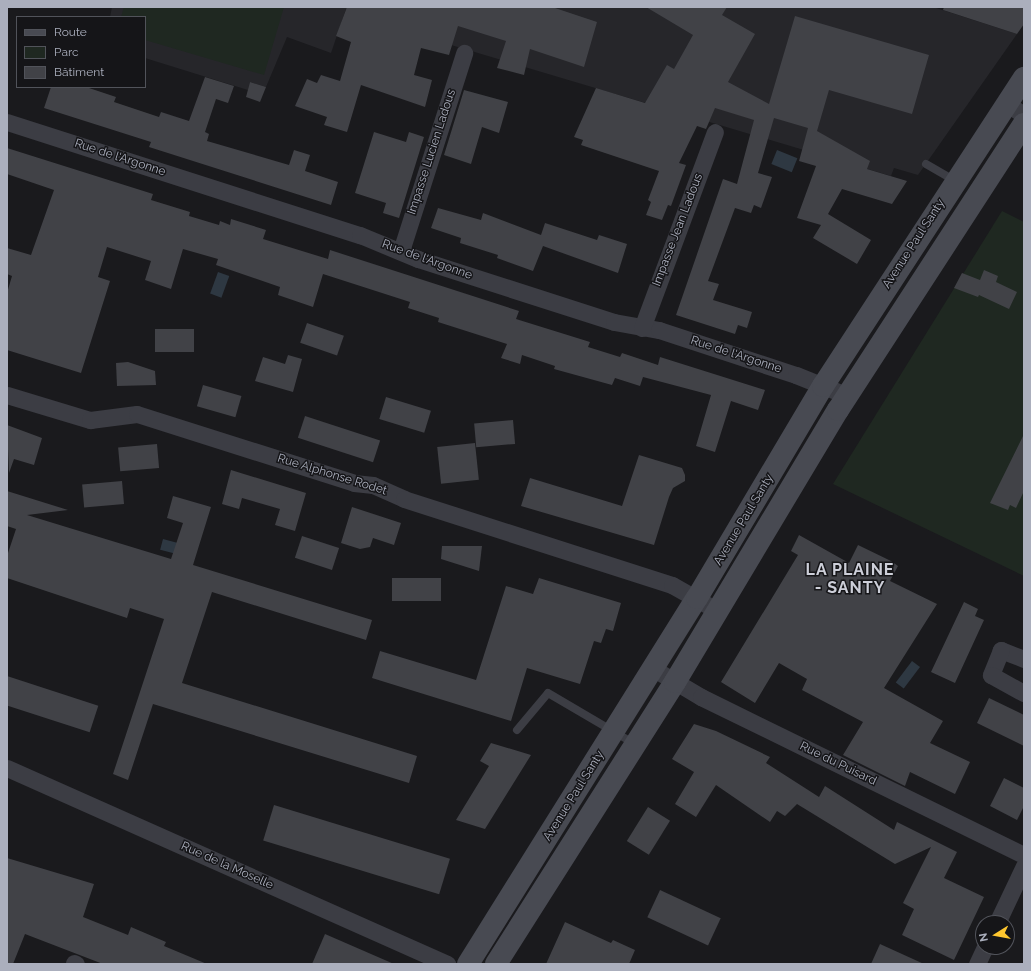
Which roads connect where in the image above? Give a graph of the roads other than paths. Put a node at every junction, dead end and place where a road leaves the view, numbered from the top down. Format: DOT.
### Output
graph roads {
  1 [pos="464,53"];
  2 [pos="1024,78"];
  3 [pos="1006,103"];
  4 [pos="1024,115"];
  5 [pos="7,122"];
  6 [pos="1024,124"];
  7 [pos="715,132"];
  8 [pos="926,164"];
  9 [pos="955,181"];
  10 [pos="401,251"];
  11 [pos="642,328"];
  12 [pos="823,386"];
  13 [pos="7,395"];
  14 [pos="848,396"];
  15 [pos="697,598"];
  16 [pos="718,612"];
  17 [pos="1024,659"];
  18 [pos="654,669"];
  19 [pos="675,682"];
  20 [pos="1024,692"];
  21 [pos="517,730"];
  22 [pos="614,732"];
  23 [pos="636,744"];
  24 [pos="7,768"];
  25 [pos="1024,855"];
  26 [pos="1024,866"];
  27 [pos="1001,915"];
  28 [pos="447,964"];
  29 [pos="468,964"];
  30 [pos="496,964"];
  1 -- 10 [label="street, Impasse Lucien Ladous"];
  2 -- 3 [label="main road, Avenue Paul Santy"];
  3 -- 4 [label="street"];
  3 -- 9 [label="main road, Avenue Paul Santy"];
  5 -- 10 [label="street, Rue de l'Argonne"];
  6 -- 14 [label="main road, Avenue Paul Santy"];
  7 -- 11 [label="street, Impasse Jean Ladous"];
  8 -- 9 [label="lane"];
  9 -- 12 [label="main road, Avenue Paul Santy"];
  10 -- 11 [label="street, Rue de l'Argonne"];
  11 -- 12 [label="street, Rue de l'Argonne"];
  12 -- 14 [label="street, Rue de l'Argonne"];
  12 -- 15 [label="main road, Avenue Paul Santy"];
  13 -- 15 [label="street, Rue Alphonse Rodet"];
  14 -- 16 [label="main road, Avenue Paul Santy"];
  15 -- 16 [label="street, Rue Alphonse Rodet"];
  15 -- 18 [label="main road, Avenue Paul Santy"];
  16 -- 19 [label="main road, Avenue Paul Santy"];
  17 -- 20 [label="street"];
  18 -- 19 [label="street, Rue du Puisard"];
  18 -- 22 [label="main road, Avenue Paul Santy"];
  19 -- 23 [label="main road, Avenue Paul Santy"];
  19 -- 25 [label="street, Rue du Puisard"];
  21 -- 22 [label="lane"];
  22 -- 23 [label="lane"];
  22 -- 29 [label="main road, Avenue Paul Santy"];
  23 -- 30 [label="main road, Avenue Paul Santy"];
  24 -- 28 [label="street, Rue de la Moselle"];
  26 -- 27 [label="street"];
}
